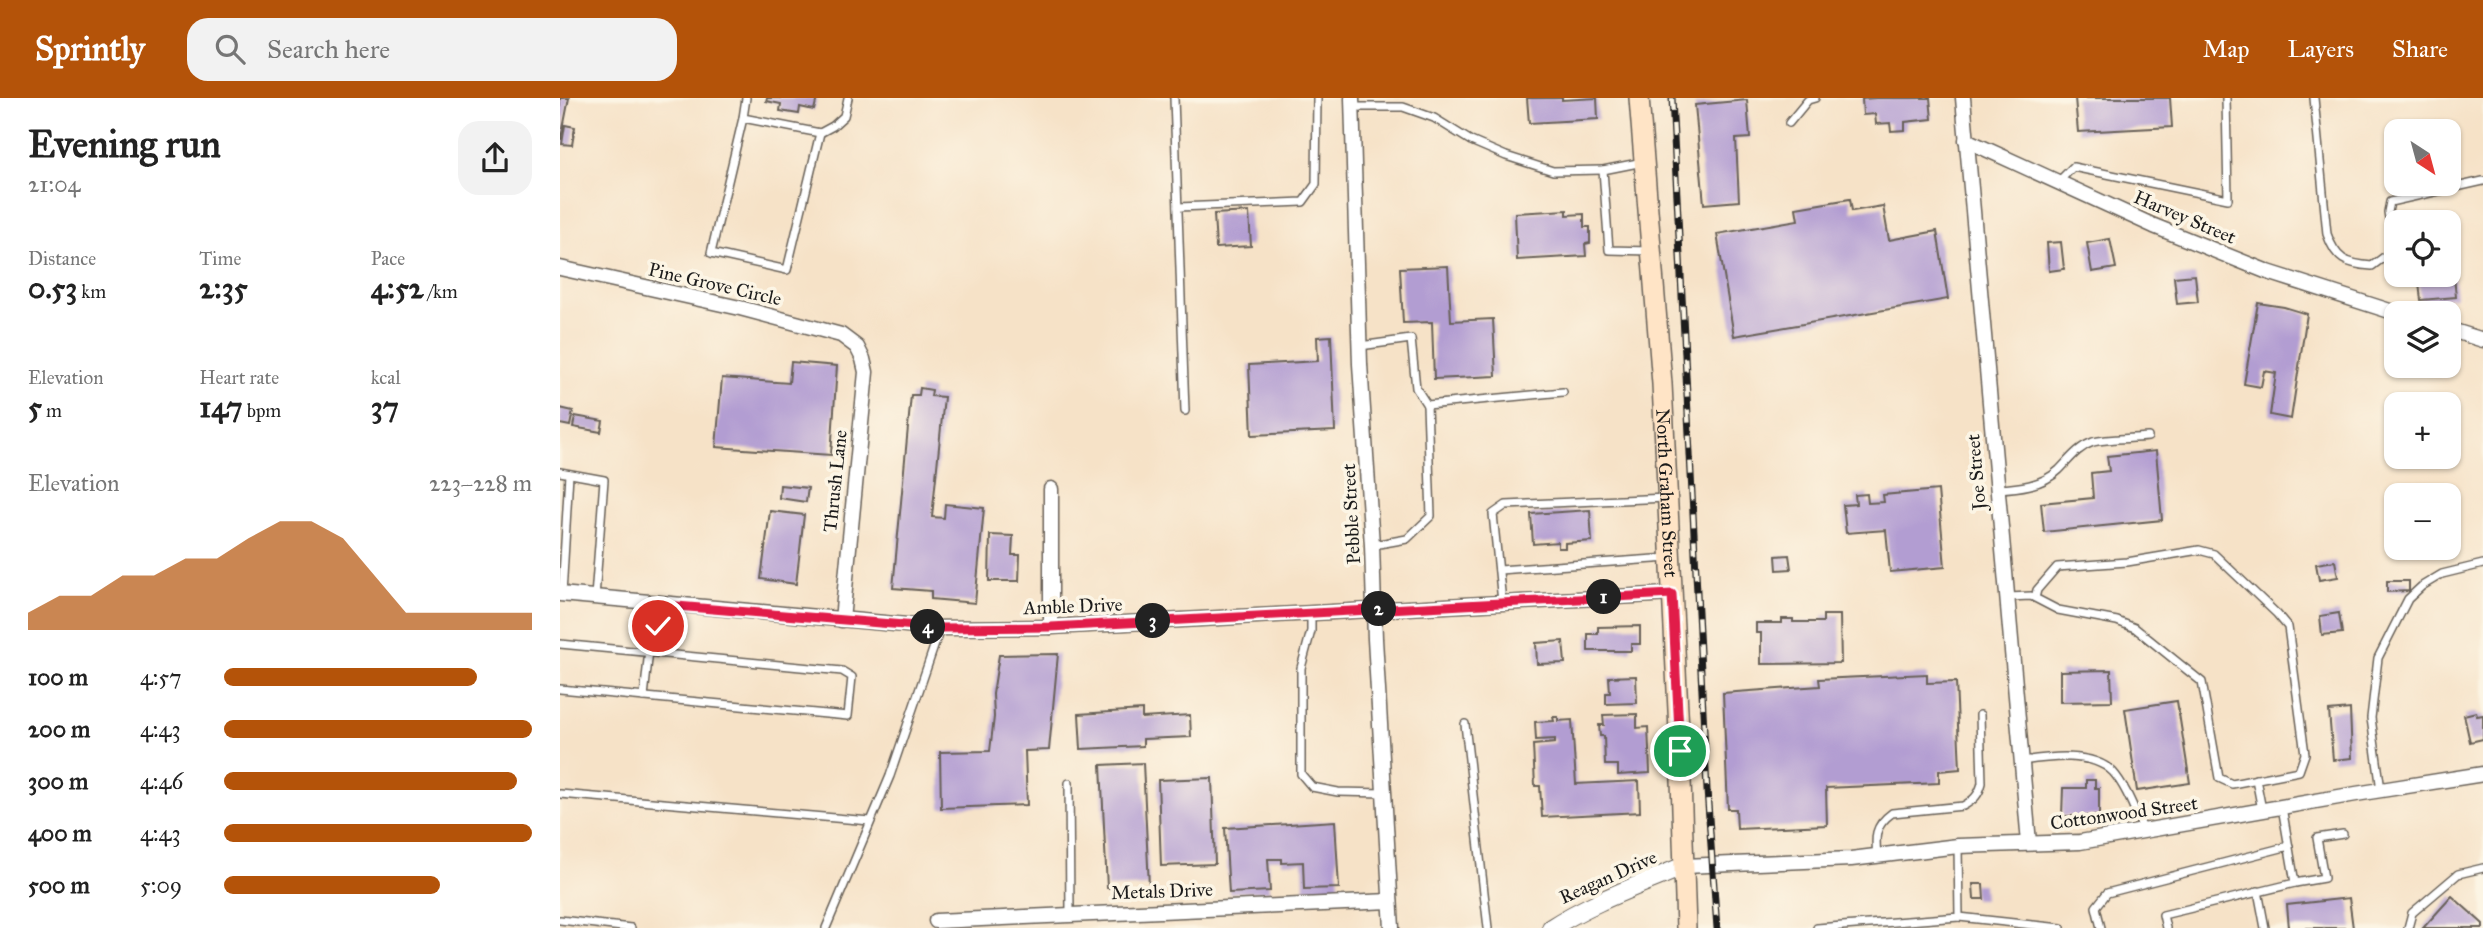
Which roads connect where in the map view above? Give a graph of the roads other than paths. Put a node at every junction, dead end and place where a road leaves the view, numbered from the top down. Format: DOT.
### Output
graph roads {
  1 [pos="746,98"];
  2 [pos="848,98"];
  3 [pos="1174,98"];
  4 [pos="1317,98"];
  5 [pos="1639,98"];
  6 [pos="1815,98"];
  7 [pos="1963,98"];
  8 [pos="2226,98"];
  9 [pos="2314,98"];
  10 [pos="1352,102"];
  11 [pos="743,118"];
  12 [pos="1789,123"];
  13 [pos="820,133"];
  14 [pos="1966,140"];
  15 [pos="1643,162"];
  16 [pos="1603,170"];
  17 [pos="2483,181"];
  18 [pos="2057,183"];
  19 [pos="1178,207"];
  20 [pos="1651,251"];
  21 [pos="560,268"];
  22 [pos="2384,309"];
  23 [pos="2461,333"];
  24 [pos="2483,340"];
  25 [pos="1359,346"];
  26 [pos="857,347"];
  27 [pos="1563,392"];
  28 [pos="1427,405"];
  29 [pos="1185,411"];
  30 [pos="2148,437"];
  31 [pos="560,472"];
  32 [pos="569,474"];
  33 [pos="1051,489"];
  34 [pos="1997,489"];
  35 [pos="1667,498"];
  36 [pos="563,515"];
  37 [pos="1372,545"];
  38 [pos="1670,558"];
  39 [pos="2483,564"];
  40 [pos="1499,570"];
  41 [pos="561,594"];
  42 [pos="1672,594"];
  43 [pos="2007,597"];
  44 [pos="595,598"];
  45 [pos="2035,598"];
  46 [pos="1502,602"];
  47 [pos="1375,610"];
  48 [pos="652,612"];
  49 [pos="1311,613"];
  50 [pos="842,620"];
  51 [pos="1051,627"];
  52 [pos="940,628"];
  53 [pos="560,644"];
  54 [pos="649,651"];
  55 [pos="560,689"];
  56 [pos="644,697"];
  57 [pos="1980,715"];
  58 [pos="1465,724"];
  59 [pos="2022,761"];
  60 [pos="2483,774"];
  61 [pos="2256,779"];
  62 [pos="1069,783"];
  63 [pos="2381,790"];
  64 [pos="560,793"];
  65 [pos="1385,793"];
  66 [pos="2282,807"];
  67 [pos="2262,811"];
  68 [pos="870,821"];
  69 [pos="2144,831"];
  70 [pos="2343,834"];
  71 [pos="2029,843"];
  72 [pos="1958,846"];
  73 [pos="2289,846"];
  74 [pos="1877,857"];
  75 [pos="1684,866"];
  76 [pos="2483,868"];
  77 [pos="2295,883"];
  78 [pos="2258,891"];
  79 [pos="1390,901"];
  80 [pos="1070,914"];
  81 [pos="1959,917"];
  82 [pos="936,920"];
  83 [pos="565,923"];
  84 [pos="1902,925"];
  85 [pos="631,928"];
  86 [pos="826,928"];
  87 [pos="1392,928"];
  88 [pos="1488,928"];
  89 [pos="1551,928"];
  90 [pos="1686,928"];
  91 [pos="1817,928"];
  92 [pos="2061,928"];
  93 [pos="2101,928"];
  94 [pos="2166,928"];
  95 [pos="2265,928"];
  96 [pos="2408,928"];
  1 -- 11 [label="lane"];
  2 -- 13 [label="lane"];
  3 -- 19 [label="lane"];
  4 -- 19 [label="lane"];
  5 -- 15 [label="main road, North Graham Street"];
  6 -- 12 [label="lane"];
  7 -- 14 [label="street, Joe Street"];
  8 -- 18 [label="lane"];
  9 -- 17 [label="lane"];
  10 -- 16 [label="lane"];
  10 -- 25 [label="street, Pebble Street"];
  11 -- 13 [label="lane"];
  11 -- 13 [label="lane"];
  14 -- 18 [label="street, Harvey Street"];
  14 -- 34 [label="street, Joe Street"];
  15 -- 16 [label="lane"];
  15 -- 20 [label="main road, North Graham Street"];
  16 -- 20 [label="lane"];
  18 -- 22 [label="street, Harvey Street"];
  19 -- 29 [label="lane"];
  20 -- 35 [label="main road, North Graham Street"];
  21 -- 26 [label="street, Pine Grove Circle"];
  23 -- 24 [label="street"];
  25 -- 28 [label="lane"];
  25 -- 37 [label="street, Pebble Street"];
  26 -- 50 [label="street, Thrush Lane"];
  27 -- 28 [label="lane"];
  28 -- 37 [label="lane"];
  30 -- 34 [label="lane"];
  31 -- 32 [label="lane"];
  32 -- 36 [label="lane"];
  32 -- 44 [label="lane"];
  33 -- 51 [label="street"];
  34 -- 43 [label="street, Joe Street"];
  35 -- 38 [label="main road, North Graham Street"];
  35 -- 40 [label="lane"];
  36 -- 41 [label="lane"];
  37 -- 47 [label="street, Pebble Street"];
  38 -- 40 [label="lane"];
  38 -- 42 [label="main road, North Graham Street"];
  39 -- 63 [label="lane"];
  40 -- 46 [label="lane"];
  41 -- 44 [label="street, Amble Drive"];
  42 -- 46 [label="street, Amble Drive"];
  42 -- 75 [label="main road, North Graham Street"];
  43 -- 45 [label="lane"];
  43 -- 59 [label="street, Joe Street"];
  44 -- 48 [label="street, Amble Drive"];
  45 -- 61 [label="lane"];
  45 -- 61 [label="lane"];
  46 -- 47 [label="street, Amble Drive"];
  47 -- 49 [label="street, Amble Drive"];
  47 -- 65 [label="street, Pebble Street"];
  48 -- 50 [label="street, Amble Drive"];
  48 -- 54 [label="lane"];
  49 -- 51 [label="street, Amble Drive"];
  49 -- 65 [label="lane"];
  50 -- 52 [label="street, Amble Drive"];
  51 -- 52 [label="street, Amble Drive"];
  52 -- 68 [label="lane"];
  53 -- 54 [label="lane"];
  54 -- 56 [label="lane"];
  54 -- 56 [label="lane"];
  55 -- 56 [label="lane"];
  57 -- 74 [label="lane"];
  58 -- 88 [label="lane"];
  59 -- 69 [label="lane"];
  59 -- 71 [label="street, Joe Street"];
  60 -- 63 [label="street, Cottonwood Street"];
  61 -- 67 [label="lane"];
  62 -- 80 [label="lane"];
  63 -- 66 [label="street, Cottonwood Street"];
  64 -- 68 [label="lane"];
  65 -- 79 [label="street, Pebble Street"];
  66 -- 67 [label="street, Cottonwood Street"];
  66 -- 73 [label="lane"];
  67 -- 69 [label="street, Cottonwood Street"];
  68 -- 86 [label="lane"];
  69 -- 71 [label="street, Cottonwood Street"];
  70 -- 77 [label="lane"];
  71 -- 72 [label="street, Cottonwood Street"];
  72 -- 74 [label="street, Cottonwood Street"];
  72 -- 81 [label="lane"];
  73 -- 77 [label="lane"];
  73 -- 93 [label="lane"];
  74 -- 75 [label="street, Cottonwood Street"];
  75 -- 89 [label="street, Reagan Drive"];
  75 -- 90 [label="main road, North Graham Street"];
  76 -- 96 [label="lane"];
  77 -- 78 [label="lane"];
  78 -- 94 [label="lane"];
  78 -- 95 [label="lane"];
  79 -- 80 [label="street, Metals Drive"];
  79 -- 87 [label="street, Pebble Street"];
  80 -- 82 [label="street, Metals Drive"];
  81 -- 84 [label="lane"];
  81 -- 92 [label="lane"];
  83 -- 85 [label="lane"];
  84 -- 91 [label="lane"];
}
